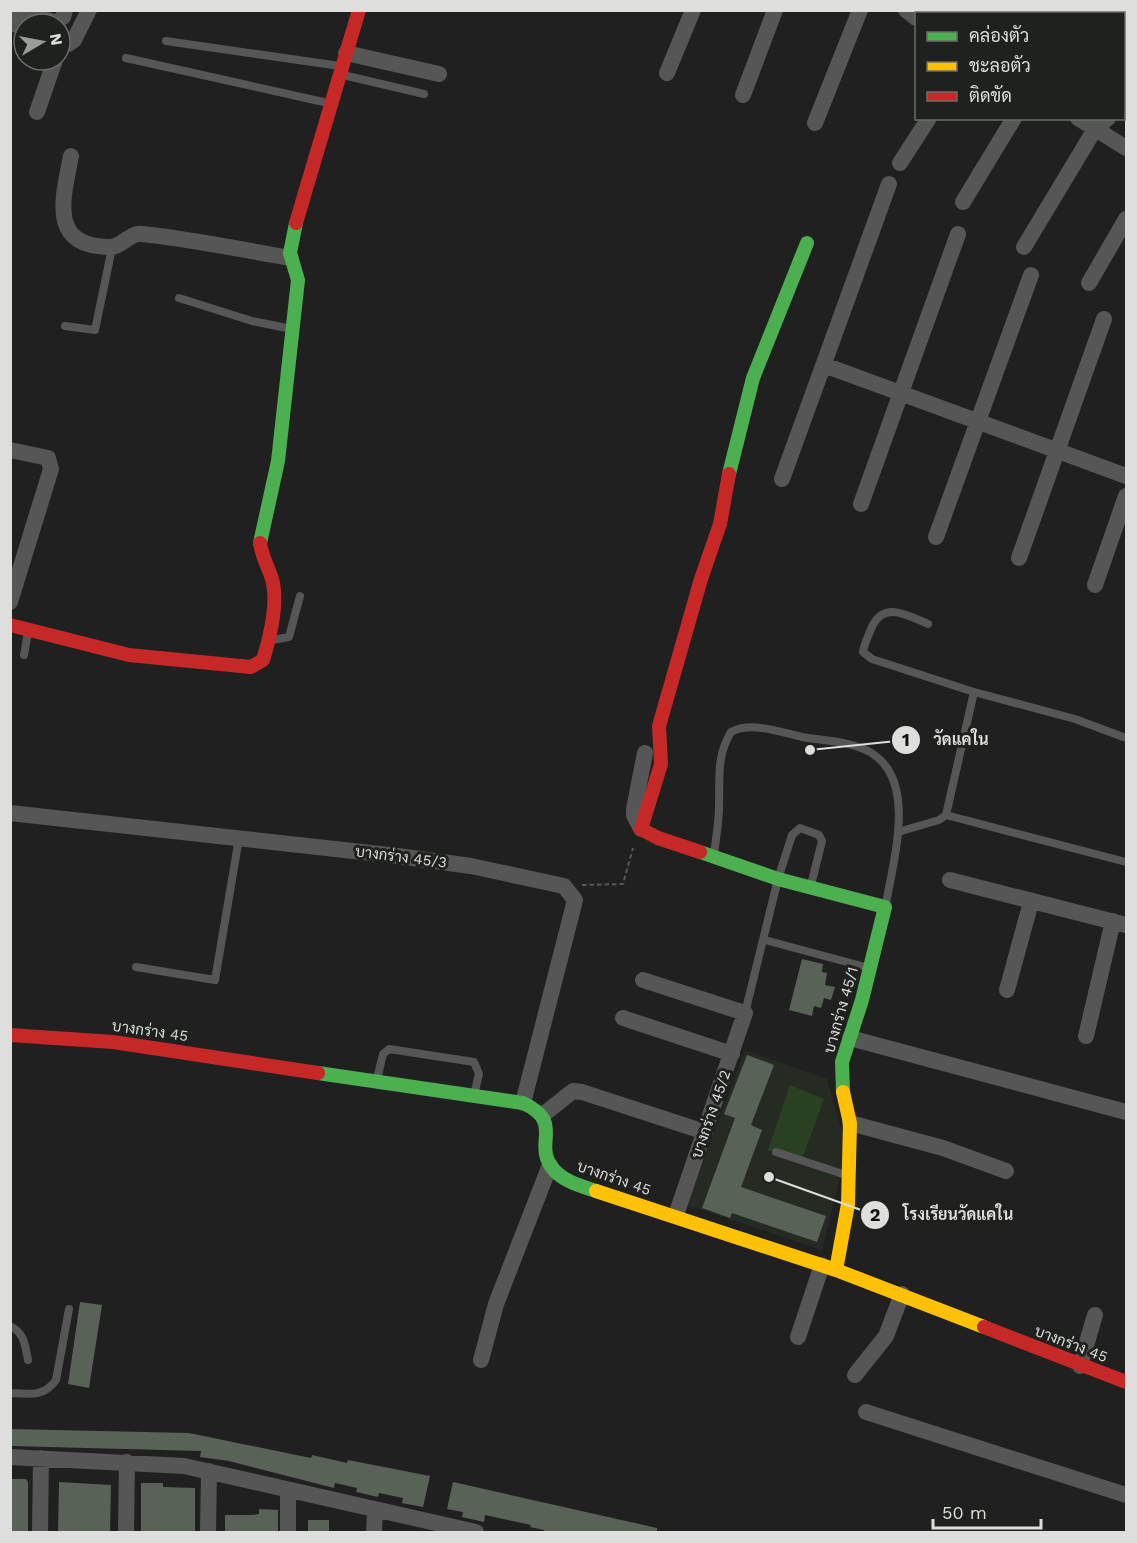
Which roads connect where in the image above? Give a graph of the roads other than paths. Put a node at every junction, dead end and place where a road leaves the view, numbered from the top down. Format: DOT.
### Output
graph roads {
  1 [pos="89,10"];
  2 [pos="359,10"];
  3 [pos="693,10"];
  4 [pos="775,10"];
  5 [pos="860,10"];
  6 [pos="72,19"];
  7 [pos="78,29"];
  8 [pos="72,41"];
  9 [pos="166,41"];
  10 [pos="126,58"];
  11 [pos="343,64"];
  12 [pos="52,72"];
  13 [pos="667,73"];
  14 [pos="439,74"];
  15 [pos="424,94"];
  16 [pos="743,95"];
  17 [pos="331,104"];
  18 [pos="37,112"];
  19 [pos="928,120"];
  20 [pos="1013,120"];
  21 [pos="1086,120"];
  22 [pos="815,123"];
  23 [pos="1101,124"];
  24 [pos="1126,148"];
  25 [pos="71,156"];
  26 [pos="900,164"];
  27 [pos="889,184"];
  28 [pos="963,202"];
  29 [pos="1126,219"];
  30 [pos="958,234"];
  31 [pos="807,243"];
  32 [pos="1024,247"];
  33 [pos="112,248"];
  34 [pos="291,258"];
  35 [pos="1031,275"];
  36 [pos="1089,283"];
  37 [pos="179,298"];
  38 [pos="1104,319"];
  39 [pos="65,326"];
  40 [pos="292,329"];
  41 [pos="824,365"];
  42 [pos="901,393"];
  43 [pos="979,423"];
  44 [pos="1056,449"];
  45 [pos="10,450"];
  46 [pos="1126,476"];
  47 [pos="782,478"];
  48 [pos="1126,496"];
  49 [pos="861,504"];
  50 [pos="936,537"];
  51 [pos="1019,558"];
  52 [pos="1095,585"];
  53 [pos="300,596"];
  54 [pos="10,602"];
  55 [pos="928,624"];
  56 [pos="10,625"];
  57 [pos="28,629"];
  58 [pos="269,640"];
  59 [pos="24,655"];
  60 [pos="974,692"];
  61 [pos="1126,738"];
  62 [pos="645,753"];
  63 [pos="10,813"];
  64 [pos="946,815"];
  65 [pos="640,827"];
  66 [pos="898,832"];
  67 [pos="239,838"];
  68 [pos="713,857"];
  69 [pos="1126,862"];
  70 [pos="778,879"];
  71 [pos="950,880"];
  72 [pos="810,888"];
  73 [pos="1031,902"];
  74 [pos="885,908"];
  75 [pos="1120,923"];
  76 [pos="765,940"];
  77 [pos="136,967"];
  78 [pos="870,968"];
  79 [pos="643,980"];
  80 [pos="1007,990"];
  81 [pos="745,1014"];
  82 [pos="624,1018"];
  83 [pos="10,1035"];
  84 [pos="1086,1036"];
  85 [pos="850,1038"];
  86 [pos="732,1054"];
  87 [pos="377,1080"];
  88 [pos="474,1095"];
  89 [pos="523,1103"];
  90 [pos="1126,1112"];
  91 [pos="544,1114"];
  92 [pos="850,1123"];
  93 [pos="705,1132"];
  94 [pos="776,1152"];
  95 [pos="550,1165"];
  96 [pos="1006,1171"];
  97 [pos="849,1176"];
  98 [pos="676,1215"];
  99 [pos="829,1268"];
  100 [pos="902,1294"];
  101 [pos="69,1309"];
  102 [pos="1095,1316"];
  103 [pos="10,1326"];
  104 [pos="798,1337"];
  105 [pos="28,1360"];
  106 [pos="480,1360"];
  107 [pos="1080,1365"];
  108 [pos="855,1376"];
  109 [pos="1126,1383"];
  110 [pos="10,1393"];
  111 [pos="866,1412"];
  112 [pos="10,1457"];
  113 [pos="41,1458"];
  114 [pos="127,1462"];
  115 [pos="209,1471"];
  116 [pos="288,1490"];
  117 [pos="1126,1495"];
  118 [pos="375,1510"];
  119 [pos="40,1533"];
  120 [pos="126,1533"];
  121 [pos="208,1533"];
  122 [pos="288,1533"];
  123 [pos="374,1533"];
  124 [pos="476,1533"];
  1 -- 7 [label="street"];
  2 -- 11 [label="street"];
  3 -- 13 [label="street"];
  4 -- 16 [label="street"];
  5 -- 22 [label="street"];
  6 -- 7 [label="street"];
  7 -- 8 [label="street"];
  9 -- 11 [label="lane"];
  10 -- 17 [label="lane"];
  11 -- 14 [label="street"];
  11 -- 15 [label="lane"];
  11 -- 17 [label="street"];
  12 -- 18 [label="street"];
  17 -- 34 [label="street"];
  19 -- 26 [label="street"];
  20 -- 28 [label="street"];
  21 -- 23 [label="street"];
  23 -- 24 [label="street"];
  23 -- 32 [label="street"];
  25 -- 33 [label="street"];
  27 -- 41 [label="street"];
  29 -- 36 [label="street"];
  30 -- 42 [label="street"];
  31 -- 65 [label="street"];
  33 -- 34 [label="street"];
  33 -- 39 [label="lane"];
  34 -- 40 [label="street"];
  35 -- 43 [label="street"];
  37 -- 40 [label="lane"];
  38 -- 44 [label="street"];
  40 -- 58 [label="street"];
  41 -- 42 [label="street"];
  41 -- 47 [label="street"];
  42 -- 43 [label="street"];
  42 -- 49 [label="street"];
  43 -- 44 [label="street"];
  43 -- 50 [label="street"];
  44 -- 46 [label="street"];
  44 -- 51 [label="street"];
  45 -- 54 [label="street"];
  48 -- 52 [label="street"];
  53 -- 58 [label="lane"];
  55 -- 60 [label="lane"];
  56 -- 57 [label="street"];
  57 -- 58 [label="street"];
  57 -- 59 [label="lane"];
  60 -- 61 [label="lane"];
  60 -- 64 [label="lane"];
  62 -- 65 [label="street"];
  63 -- 67 [label="street, บางกร่าง 45/3"];
  64 -- 66 [label="lane"];
  64 -- 69 [label="lane"];
  65 -- 68 [label="street"];
  66 -- 68 [label="lane, บางกร่าง 45/1"];
  66 -- 74 [label="lane, บางกร่าง 45/1"];
  67 -- 77 [label="lane"];
  67 -- 89 [label="street, บางกร่าง 45/3"];
  68 -- 70 [label="street"];
  70 -- 72 [label="street"];
  70 -- 72 [label="lane"];
  70 -- 76 [label="lane"];
  71 -- 73 [label="street"];
  72 -- 74 [label="street"];
  73 -- 75 [label="street"];
  73 -- 80 [label="street"];
  74 -- 78 [label="street, บางกร่าง 45/1"];
  75 -- 84 [label="street"];
  76 -- 78 [label="lane"];
  76 -- 81 [label="lane"];
  78 -- 85 [label="street, บางกร่าง 45/1"];
  79 -- 81 [label="street"];
  81 -- 86 [label="street, บางกร่าง 45/2"];
  82 -- 86 [label="street"];
  83 -- 87 [label="street, บางกร่าง 45"];
  85 -- 90 [label="street"];
  85 -- 92 [label="street, บางกร่าง 45/1"];
  86 -- 93 [label="street, บางกร่าง 45/2"];
  87 -- 88 [label="street, บางกร่าง 45"];
  87 -- 88 [label="lane"];
  88 -- 89 [label="street, บางกร่าง 45"];
  89 -- 91 [label="street, บางกร่าง 45"];
  91 -- 93 [label="street"];
  91 -- 95 [label="street"];
  92 -- 96 [label="street"];
  92 -- 97 [label="street, บางกร่าง 45/1"];
  93 -- 98 [label="street, บางกร่าง 45/2"];
  94 -- 97 [label="lane"];
  95 -- 98 [label="street, บางกร่าง 45"];
  95 -- 106 [label="street"];
  97 -- 99 [label="street, บางกร่าง 45/1"];
  98 -- 99 [label="street, บางกร่าง 45"];
  99 -- 100 [label="street, บางกร่าง 45"];
  99 -- 104 [label="street"];
  100 -- 107 [label="street, บางกร่าง 45"];
  100 -- 108 [label="street"];
  101 -- 110 [label="lane"];
  102 -- 107 [label="street"];
  103 -- 105 [label="lane"];
  107 -- 109 [label="street, บางกร่าง 45"];
  111 -- 117 [label="street"];
  112 -- 113 [label="street"];
  113 -- 114 [label="street"];
  113 -- 119 [label="street"];
  114 -- 115 [label="street"];
  114 -- 120 [label="street"];
  115 -- 116 [label="street"];
  115 -- 121 [label="street"];
  116 -- 118 [label="street"];
  116 -- 122 [label="street"];
  118 -- 123 [label="street"];
  118 -- 124 [label="street"];
}
